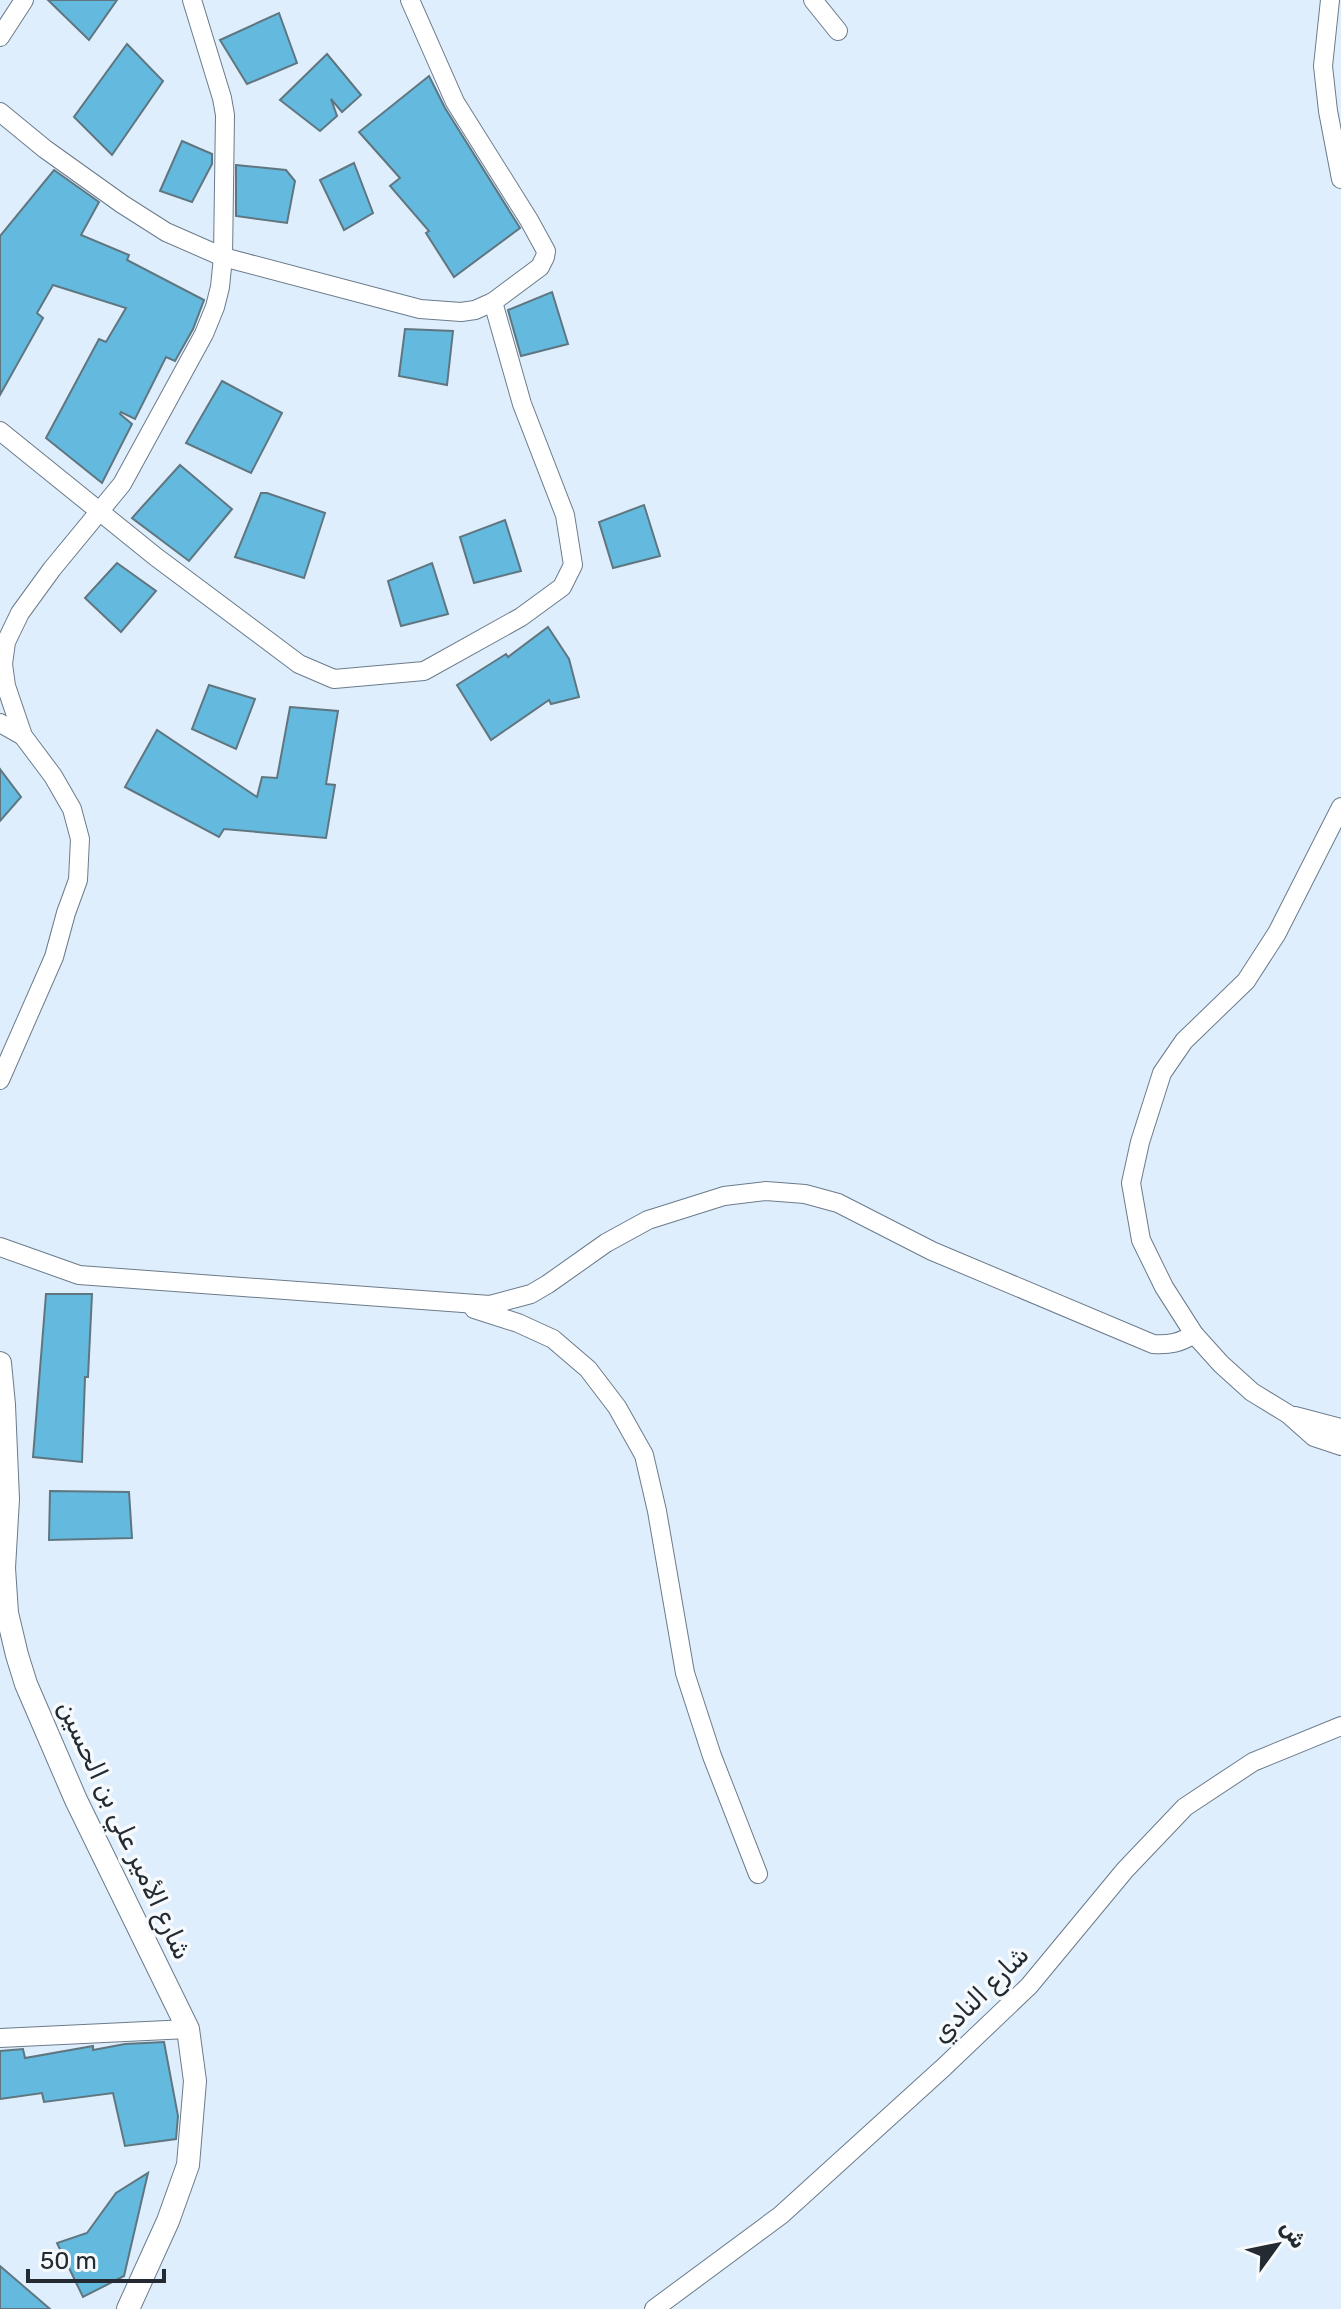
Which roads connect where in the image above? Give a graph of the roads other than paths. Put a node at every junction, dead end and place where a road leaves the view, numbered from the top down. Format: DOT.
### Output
graph roads {
  1 [pos="24,0"];
  2 [pos="192,0"];
  3 [pos="410,0"];
  4 [pos="813,0"];
  5 [pos="1330,0"];
  6 [pos="838,31"];
  7 [pos="0,37"];
  8 [pos="0,112"];
  9 [pos="1341,179"];
  10 [pos="223,257"];
  11 [pos="493,302"];
  12 [pos="0,431"];
  13 [pos="100,513"];
  14 [pos="0,723"];
  15 [pos="23,736"];
  16 [pos="1341,807"];
  17 [pos="0,1080"];
  18 [pos="0,1247"];
  19 [pos="456,1303"];
  20 [pos="1194,1334"];
  21 [pos="0,1363"];
  22 [pos="1288,1414"];
  23 [pos="1341,1428"];
  24 [pos="1341,1446"];
  25 [pos="1341,1726"];
  26 [pos="758,1874"];
  27 [pos="188,2029"];
  28 [pos="0,2038"];
  29 [pos="128,2309"];
  30 [pos="654,2309"];
  1 -- 7 [label="street"];
  2 -- 10 [label="street"];
  3 -- 11 [label="street"];
  4 -- 6 [label="street"];
  5 -- 9 [label="street"];
  8 -- 10 [label="street"];
  10 -- 11 [label="street"];
  10 -- 13 [label="street"];
  11 -- 13 [label="street"];
  12 -- 13 [label="street"];
  13 -- 15 [label="street"];
  14 -- 15 [label="street"];
  15 -- 17 [label="street"];
  16 -- 20 [label="street"];
  18 -- 19 [label="street"];
  19 -- 20 [label="street"];
  19 -- 26 [label="street"];
  20 -- 22 [label="street"];
  21 -- 27 [label="street, شارع الأمير علي بن الحسين"];
  22 -- 23 [label="street"];
  22 -- 24 [label="street"];
  25 -- 30 [label="street, شارع النادي"];
  27 -- 28 [label="street"];
  27 -- 29 [label="street, شارع الأمير علي بن الحسين"];
}
